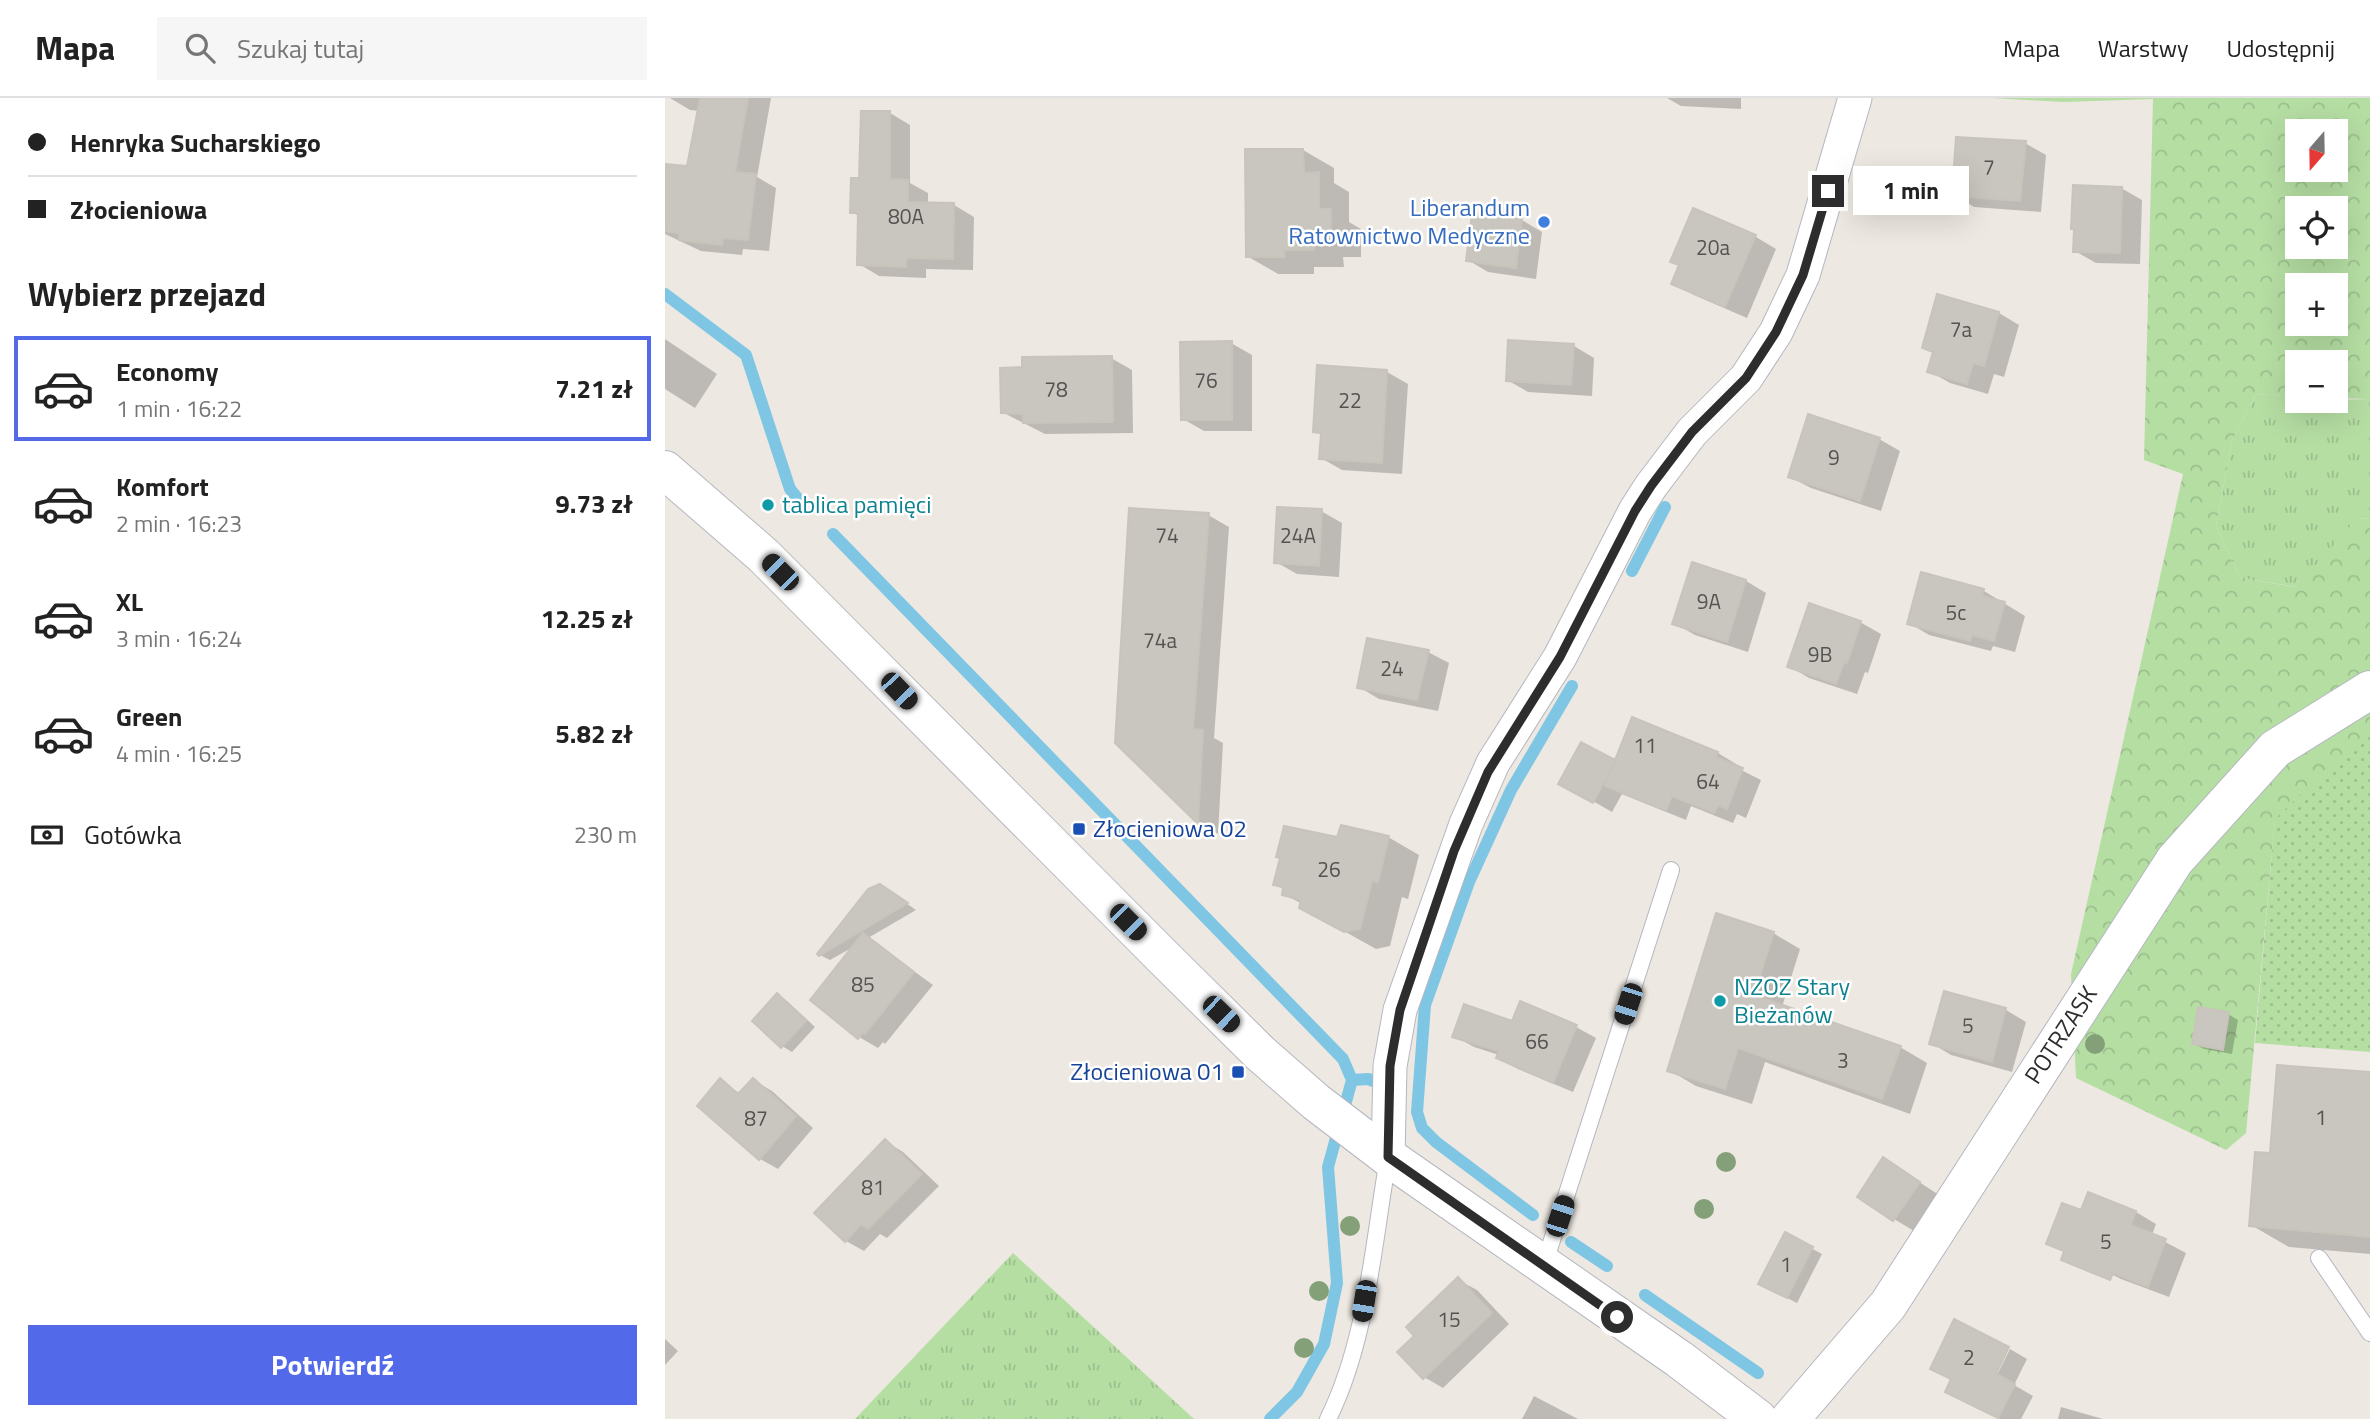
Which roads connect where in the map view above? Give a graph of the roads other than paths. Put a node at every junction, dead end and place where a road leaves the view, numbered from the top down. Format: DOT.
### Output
graph roads {
  1 [pos="1855,98"];
  2 [pos="665,470"];
  3 [pos="2370,690"];
  4 [pos="1671,870"];
  5 [pos="1375,1147"];
  6 [pos="2319,1258"];
  7 [pos="1544,1265"];
  8 [pos="2370,1333"];
  9 [pos="1328,1419"];
  10 [pos="1758,1419"];
  11 [pos="1790,1419"];
  1 -- 5 [label="street"];
  2 -- 5 [label="street"];
  3 -- 11 [label="street, POTRZASK"];
  4 -- 7 [label="lane"];
  5 -- 7 [label="street"];
  5 -- 9 [label="lane"];
  6 -- 8 [label="lane"];
  7 -- 10 [label="street"];
}
